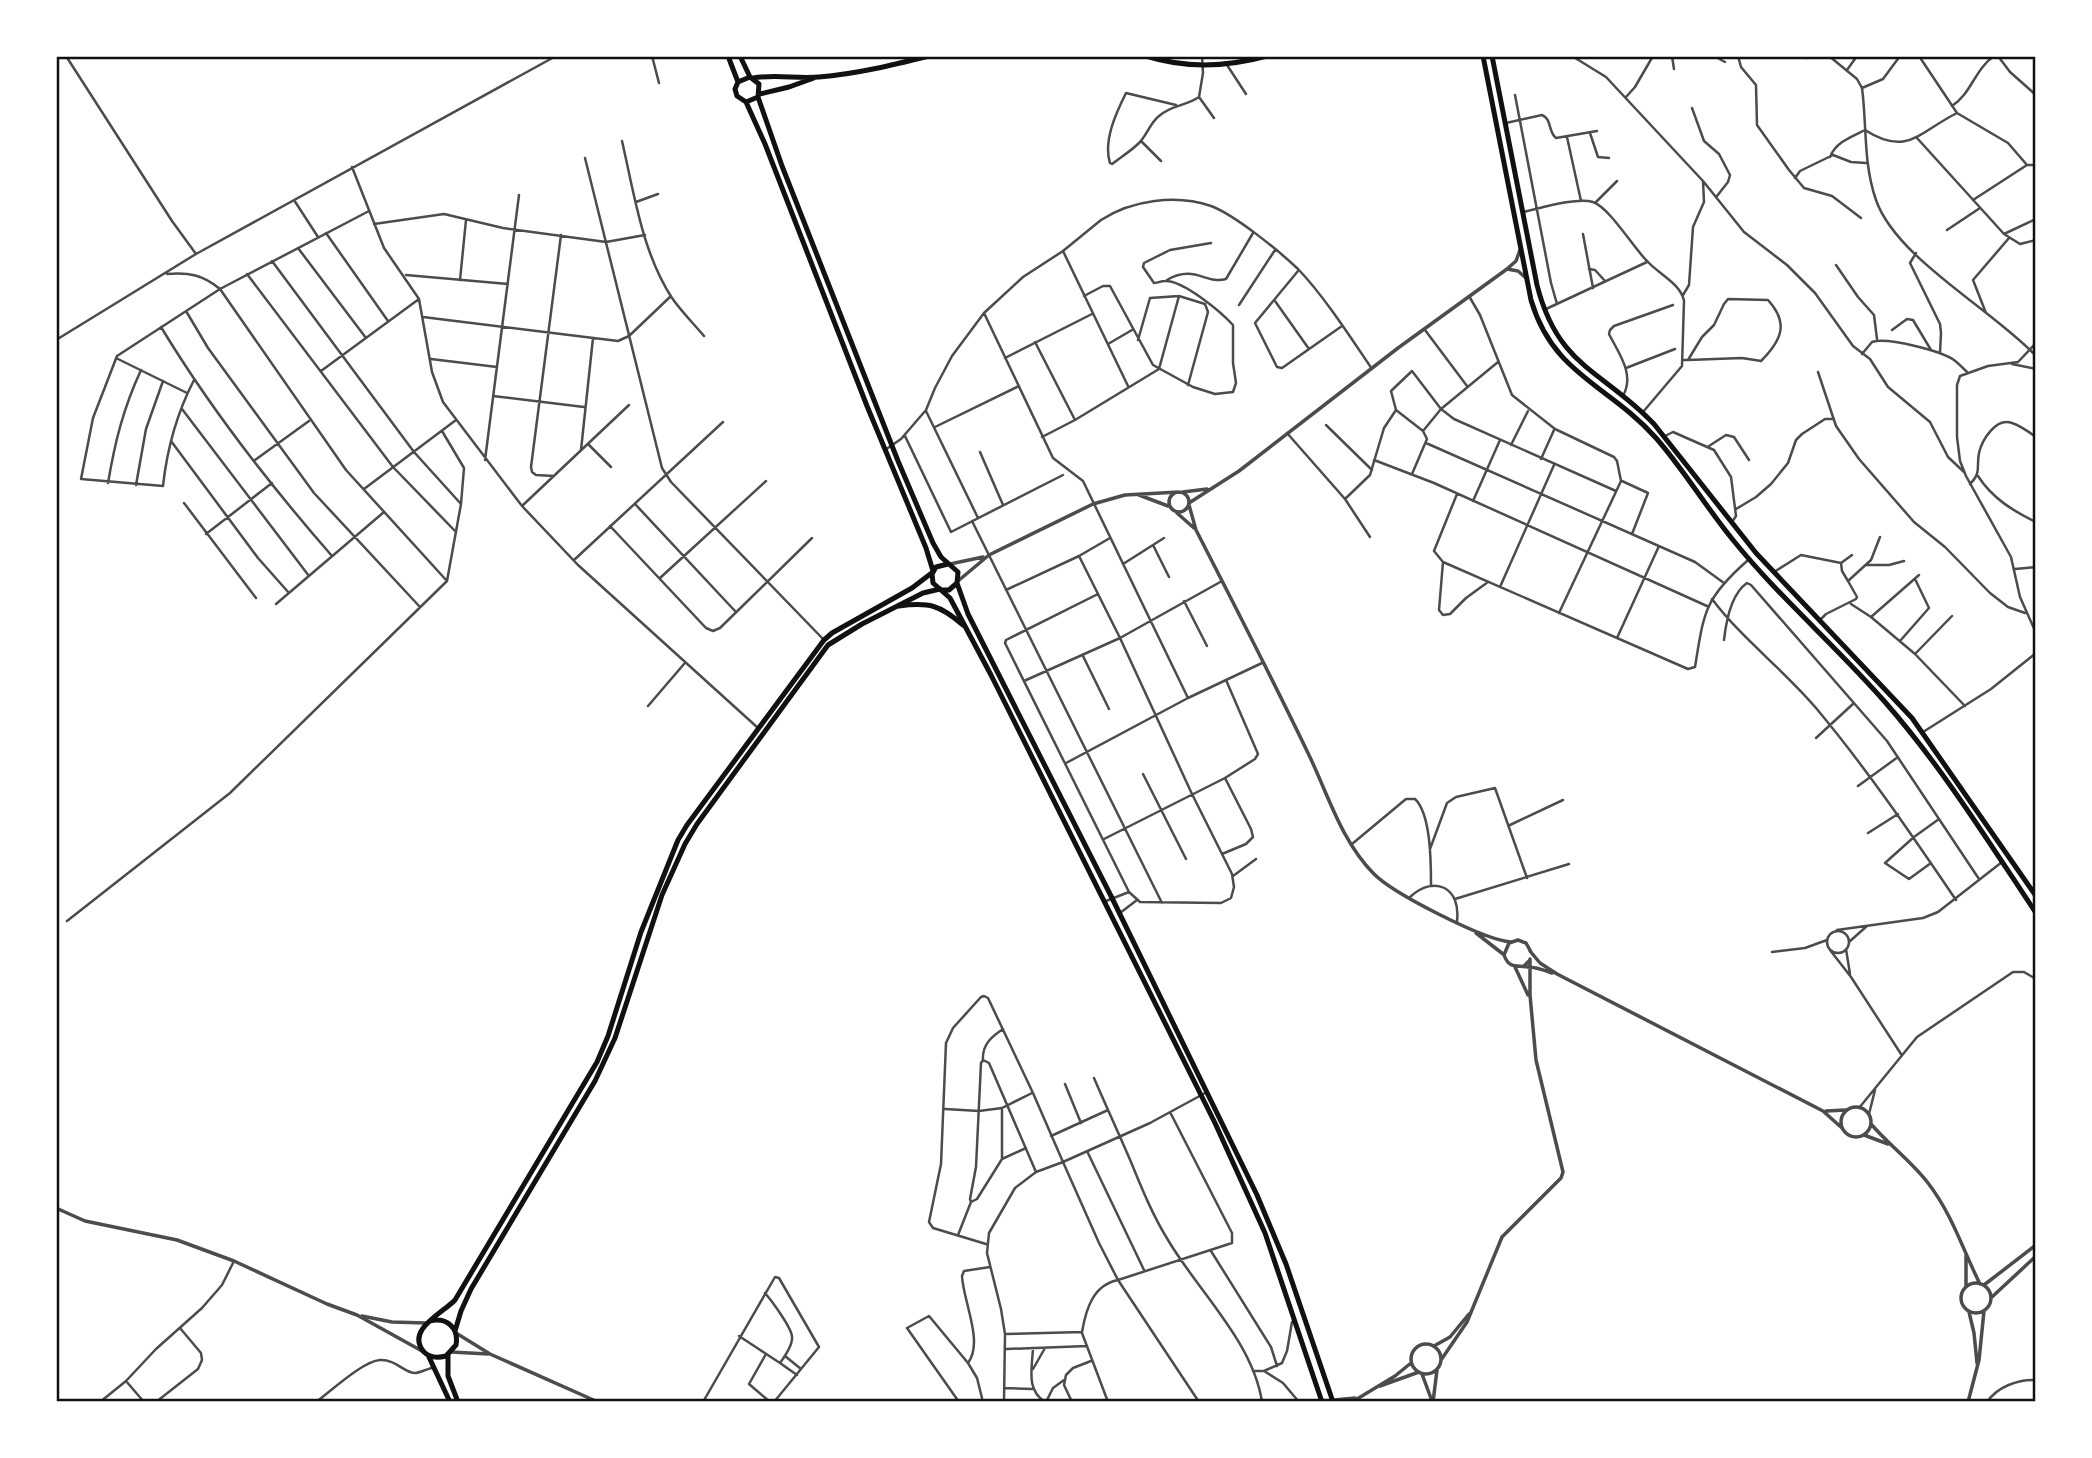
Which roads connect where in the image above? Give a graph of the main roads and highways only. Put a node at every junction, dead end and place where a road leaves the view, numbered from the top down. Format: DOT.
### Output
graph roads {
  1 [pos="729,56"];
  2 [pos="740,56"];
  3 [pos="929,56"];
  4 [pos="1146,56"];
  5 [pos="1267,56"];
  6 [pos="1483,56"];
  7 [pos="1492,56"];
  8 [pos="1172,59"];
  9 [pos="817,77"];
  10 [pos="751,78"];
  11 [pos="738,82"];
  12 [pos="759,95"];
  13 [pos="746,102"];
  14 [pos="949,564"];
  15 [pos="933,572"];
  16 [pos="958,582"];
  17 [pos="940,589"];
  18 [pos="899,606"];
  19 [pos="965,628"];
  20 [pos="2036,896"];
  21 [pos="2036,913"];
  22 [pos="1204,1093"];
  23 [pos="428,1322"];
  24 [pos="456,1332"];
  25 [pos="426,1353"];
  26 [pos="449,1353"];
  27 [pos="1334,1400"];
  28 [pos="450,1402"];
  29 [pos="458,1402"];
  30 [pos="1322,1402"];
  1 -- 11 [label="main road"];
  2 -- 10 [label="main road"];
  3 -- 9 [label="main road"];
  4 -- 8 [label="main road"];
  5 -- 8 [label="main road"];
  6 -- 21 [label="main road"];
  7 -- 20 [label="main road"];
  9 -- 10 [label="main road"];
  9 -- 12 [label="main road"];
  10 -- 11 [label="main road"];
  10 -- 12 [label="main road"];
  11 -- 13 [label="main road"];
  12 -- 13 [label="main road"];
  12 -- 14 [label="main road"];
  13 -- 15 [label="main road"];
  14 -- 15 [label="main road"];
  14 -- 16 [label="main road"];
  15 -- 17 [label="main road"];
  15 -- 23 [label="main road"];
  16 -- 17 [label="main road"];
  16 -- 22 [label="main road"];
  17 -- 18 [label="main road"];
  17 -- 19 [label="main road"];
  18 -- 19 [label="main road"];
  18 -- 24 [label="main road"];
  19 -- 22 [label="main road"];
  22 -- 27 [label="main road"];
  22 -- 30 [label="main road"];
  23 -- 24 [label="main road"];
  23 -- 25 [label="main road"];
  24 -- 26 [label="main road"];
  25 -- 26 [label="main road"];
  25 -- 28 [label="main road"];
  26 -- 29 [label="main road"];
  27 -- 30 [label="main road"];
}
